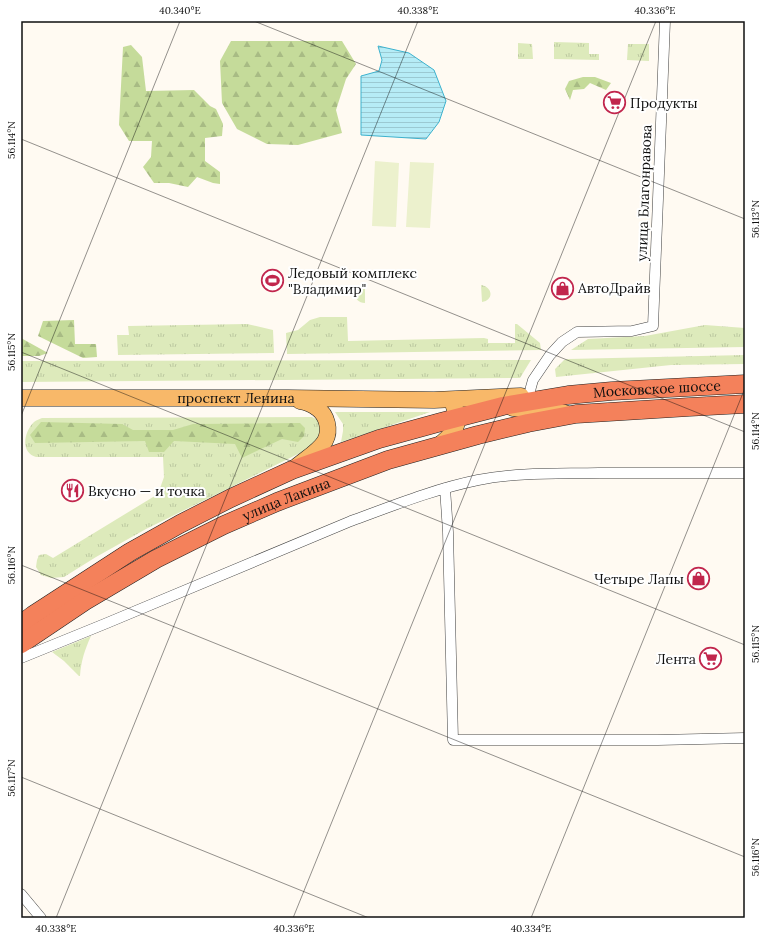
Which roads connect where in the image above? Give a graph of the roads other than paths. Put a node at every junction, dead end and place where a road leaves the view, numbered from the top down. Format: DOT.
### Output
graph roads {
  1 [pos="665,21"];
  2 [pos="745,384"];
  3 [pos="568,395"];
  4 [pos="21,398"];
  5 [pos="288,398"];
  6 [pos="452,399"];
  7 [pos="434,400"];
  8 [pos="528,402"];
  9 [pos="745,404"];
  10 [pos="503,406"];
  11 [pos="576,414"];
  12 [pos="458,418"];
  13 [pos="437,447"];
  14 [pos="292,470"];
  15 [pos="745,473"];
  16 [pos="445,488"];
  17 [pos="21,624"];
  18 [pos="21,644"];
  19 [pos="21,658"];
  20 [pos="745,738"];
  21 [pos="21,894"];
  22 [pos="41,918"];
  1 -- 8 [label="street, улица Благонравова"];
  2 -- 3 [label="highway, Московское шоссе"];
  3 -- 8 [label="highway, улица Лакина"];
  4 -- 5 [label="main road, проспект Ленина"];
  5 -- 7 [label="main road, проспект Ленина"];
  5 -- 14 [label="main road"];
  6 -- 7 [label="main road, проспект Ленина"];
  6 -- 8 [label="main road, проспект Ленина"];
  6 -- 10 [label="main road, проспект Ленина"];
  7 -- 12 [label="main road"];
  8 -- 10 [label="highway, улица Лакина"];
  8 -- 11 [label="main road, проспект Ленина"];
  8 -- 13 [label="main road"];
  9 -- 11 [label="highway, Московское шоссе"];
  10 -- 12 [label="highway, улица Лакина"];
  11 -- 13 [label="highway, улица Лакина"];
  12 -- 13 [label="main road"];
  12 -- 14 [label="highway, улица Лакина"];
  13 -- 18 [label="highway, улица Лакина"];
  14 -- 17 [label="highway, улица Лакина"];
  15 -- 16 [label="street"];
  16 -- 19 [label="street"];
  16 -- 20 [label="street"];
  21 -- 22 [label="street"];
}
